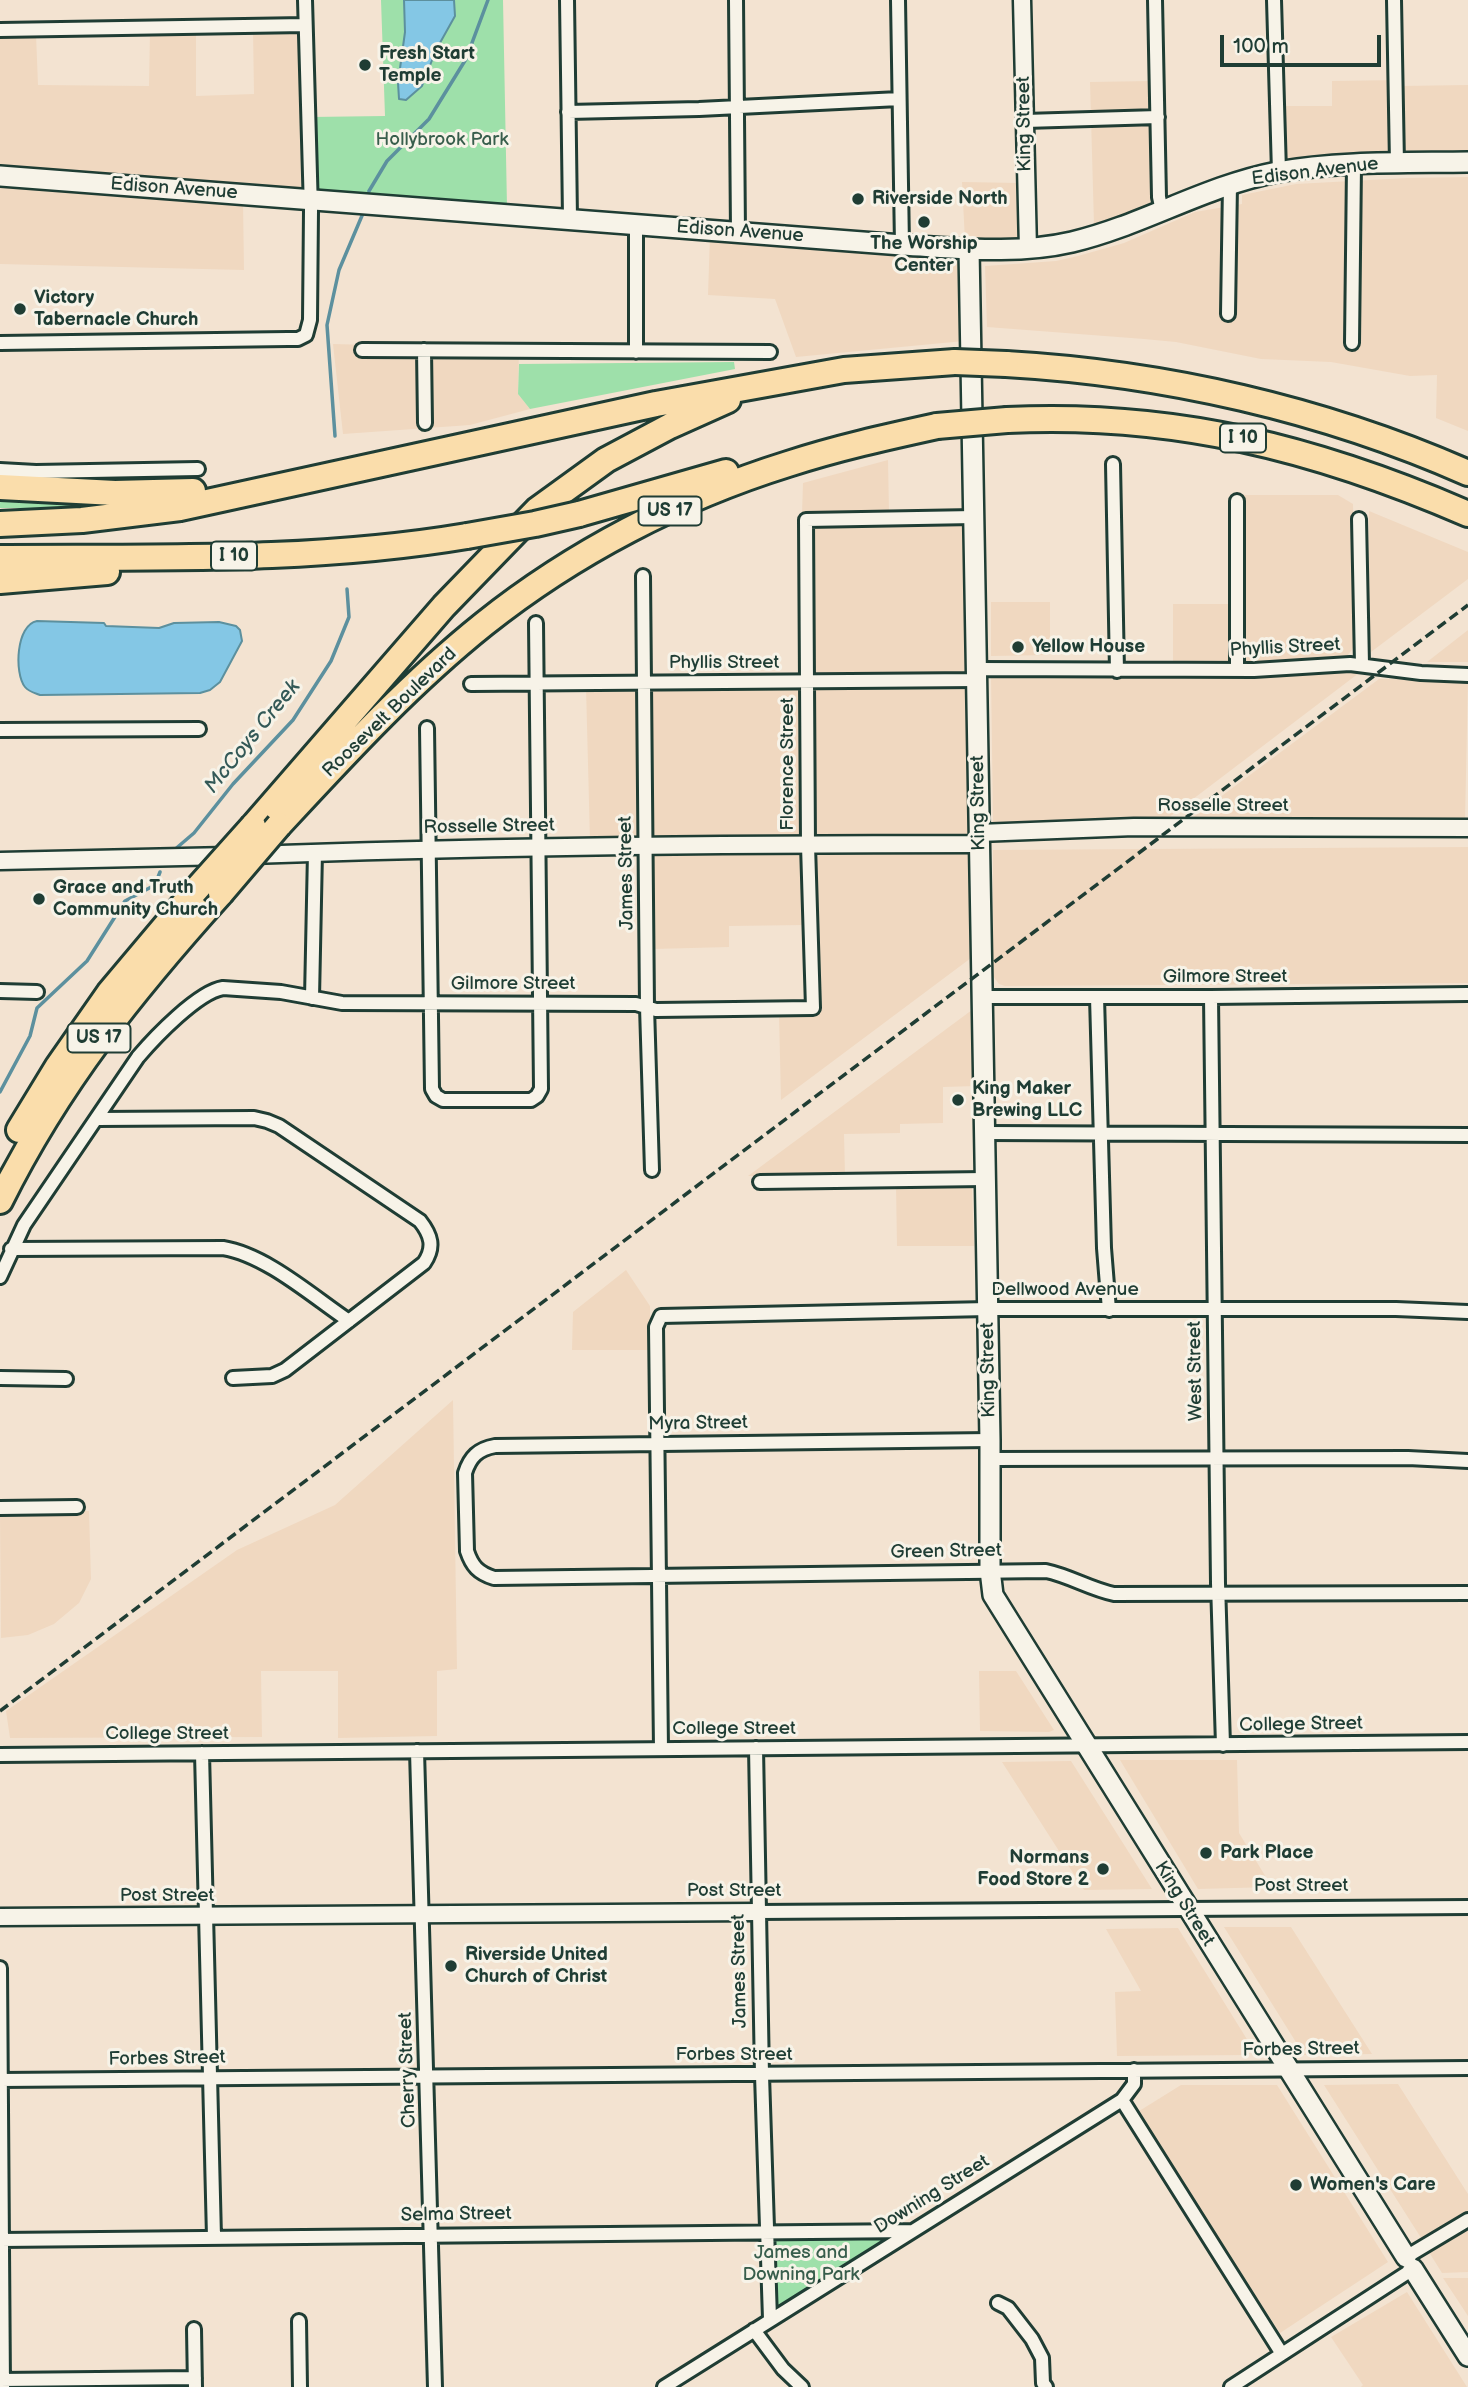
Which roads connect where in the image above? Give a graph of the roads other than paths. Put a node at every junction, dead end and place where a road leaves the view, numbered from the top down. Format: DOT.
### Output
graph roads {
  1 [pos="305,0"];
  2 [pos="566,0"];
  3 [pos="736,0"];
  4 [pos="898,0"];
  5 [pos="1022,0"];
  6 [pos="1155,0"];
  7 [pos="1274,0"];
  8 [pos="1394,0"];
  9 [pos="305,25"];
  10 [pos="0,30"];
  11 [pos="899,99"];
  12 [pos="736,106"];
  13 [pos="568,112"];
  14 [pos="1158,117"];
  15 [pos="1025,121"];
  16 [pos="1468,162"];
  17 [pos="1397,163"];
  18 [pos="1354,165"];
  19 [pos="1279,172"];
  20 [pos="0,176"];
  21 [pos="1230,184"];
  22 [pos="310,199"];
  23 [pos="1163,211"];
  24 [pos="570,218"];
  25 [pos="636,224"];
  26 [pos="738,232"];
  27 [pos="902,245"];
  28 [pos="969,248"];
  29 [pos="1028,249"];
  30 [pos="1228,314"];
  31 [pos="0,343"];
  32 [pos="1352,343"];
  33 [pos="362,350"];
  34 [pos="424,350"];
  35 [pos="636,352"];
  36 [pos="770,352"];
  37 [pos="774,382"];
  38 [pos="425,423"];
  39 [pos="937,426"];
  40 [pos="1113,464"];
  41 [pos="198,469"];
  42 [pos="0,470"];
  43 [pos="1468,473"];
  44 [pos="333,475"];
  45 [pos="0,487"];
  46 [pos="1237,501"];
  47 [pos="1468,513"];
  48 [pos="974,517"];
  49 [pos="1359,519"];
  50 [pos="0,524"];
  51 [pos="214,556"];
  52 [pos="0,558"];
  53 [pos="643,576"];
  54 [pos="0,582"];
  55 [pos="536,623"];
  56 [pos="1362,664"];
  57 [pos="1237,670"];
  58 [pos="1116,671"];
  59 [pos="977,674"];
  60 [pos="1468,675"];
  61 [pos="806,682"];
  62 [pos="536,683"];
  63 [pos="644,683"];
  64 [pos="471,684"];
  65 [pos="427,728"];
  66 [pos="199,729"];
  67 [pos="0,730"];
  68 [pos="1468,828"];
  69 [pos="979,838"];
  70 [pos="808,845"];
  71 [pos="646,846"];
  72 [pos="539,847"];
  73 [pos="429,848"];
  74 [pos="315,852"];
  75 [pos="0,861"];
  76 [pos="0,991"];
  77 [pos="37,992"];
  78 [pos="1468,993"];
  79 [pos="983,997"];
  80 [pos="1097,997"];
  81 [pos="1210,997"];
  82 [pos="313,998"];
  83 [pos="432,1003"];
  84 [pos="540,1003"];
  85 [pos="648,1007"];
  86 [pos="813,1007"];
  87 [pos="96,1119"];
  88 [pos="985,1133"];
  89 [pos="1212,1133"];
  90 [pos="1100,1134"];
  91 [pos="1468,1135"];
  92 [pos="0,1165"];
  93 [pos="652,1170"];
  94 [pos="985,1179"];
  95 [pos="760,1182"];
  96 [pos="0,1201"];
  97 [pos="11,1249"];
  98 [pos="0,1277"];
  99 [pos="988,1309"];
  100 [pos="1109,1310"];
  101 [pos="1214,1310"];
  102 [pos="1468,1312"];
  103 [pos="349,1321"];
  104 [pos="0,1378"];
  105 [pos="233,1378"];
  106 [pos="66,1379"];
  107 [pos="657,1444"];
  108 [pos="990,1450"];
  109 [pos="1217,1458"];
  110 [pos="1468,1461"];
  111 [pos="77,1507"];
  112 [pos="0,1508"];
  113 [pos="466,1518"];
  114 [pos="990,1570"];
  115 [pos="659,1575"];
  116 [pos="1219,1592"];
  117 [pos="1468,1593"];
  118 [pos="1468,1742"];
  119 [pos="1223,1745"];
  120 [pos="1086,1747"];
  121 [pos="756,1748"];
  122 [pos="661,1749"];
  123 [pos="417,1751"];
  124 [pos="202,1753"];
  125 [pos="0,1755"];
  126 [pos="1468,1907"];
  127 [pos="1186,1908"];
  128 [pos="758,1912"];
  129 [pos="422,1914"];
  130 [pos="206,1916"];
  131 [pos="0,1917"];
  132 [pos="0,1968"];
  133 [pos="1468,2068"];
  134 [pos="1134,2070"];
  135 [pos="1288,2070"];
  136 [pos="762,2075"];
  137 [pos="427,2076"];
  138 [pos="211,2078"];
  139 [pos="1,2080"];
  140 [pos="1122,2100"];
  141 [pos="1468,2220"];
  142 [pos="912,2231"];
  143 [pos="768,2232"];
  144 [pos="432,2234"];
  145 [pos="214,2237"];
  146 [pos="1,2240"];
  147 [pos="1410,2263"];
  148 [pos="998,2303"];
  149 [pos="770,2319"];
  150 [pos="299,2321"];
  151 [pos="194,2329"];
  152 [pos="754,2330"];
  153 [pos="1282,2354"];
  154 [pos="1468,2356"];
  155 [pos="2,2382"];
  156 [pos="195,2382"];
  157 [pos="300,2387"];
  158 [pos="435,2387"];
  159 [pos="664,2387"];
  160 [pos="802,2387"];
  161 [pos="1046,2387"];
  162 [pos="1231,2387"];
  1 -- 9 [label="street"];
  2 -- 13 [label="street"];
  3 -- 12 [label="street"];
  4 -- 11 [label="street"];
  5 -- 15 [label="street, King Street"];
  6 -- 14 [label="street"];
  7 -- 19 [label="street"];
  8 -- 17 [label="street"];
  9 -- 10 [label="street"];
  9 -- 22 [label="street"];
  11 -- 12 [label="street"];
  11 -- 27 [label="street"];
  12 -- 13 [label="street"];
  12 -- 26 [label="street"];
  13 -- 24 [label="street"];
  14 -- 15 [label="street"];
  14 -- 23 [label="street"];
  15 -- 29 [label="street, King Street"];
  16 -- 17 [label="main road, Edison Avenue"];
  17 -- 18 [label="main road, Edison Avenue"];
  18 -- 19 [label="main road, Edison Avenue"];
  18 -- 32 [label="street"];
  19 -- 21 [label="main road, Edison Avenue"];
  20 -- 22 [label="main road, Edison Avenue"];
  21 -- 23 [label="main road, Edison Avenue"];
  21 -- 30 [label="street"];
  22 -- 24 [label="main road, Edison Avenue"];
  22 -- 31 [label="street"];
  23 -- 29 [label="main road, Edison Avenue"];
  24 -- 25 [label="main road, Edison Avenue"];
  25 -- 26 [label="main road, Edison Avenue"];
  25 -- 35 [label="street"];
  26 -- 27 [label="main road, Edison Avenue"];
  27 -- 28 [label="main road, Edison Avenue"];
  28 -- 29 [label="main road, Edison Avenue"];
  28 -- 48 [label="main road, King Street"];
  33 -- 34 [label="street"];
  34 -- 35 [label="street"];
  34 -- 38 [label="street"];
  35 -- 36 [label="street"];
  37 -- 43 [label="highway, I 10, bridge"];
  37 -- 44 [label="highway, I 10"];
  37 -- 92 [label="highway, Roosevelt Boulevard / US 17, bridge"];
  39 -- 47 [label="highway, I 10, bridge"];
  39 -- 51 [label="highway, I 10, bridge"];
  39 -- 96 [label="highway, Roosevelt Boulevard / US 17, bridge"];
  40 -- 58 [label="street"];
  41 -- 42 [label="street"];
  44 -- 45 [label="highway"];
  44 -- 50 [label="highway, I 10"];
  46 -- 57 [label="street"];
  48 -- 59 [label="main road, King Street"];
  48 -- 61 [label="street, Florence Street"];
  49 -- 56 [label="street"];
  51 -- 52 [label="highway, I 10"];
  51 -- 54 [label="highway"];
  53 -- 63 [label="street, James Street"];
  55 -- 62 [label="street"];
  56 -- 57 [label="street, Phyllis Street"];
  56 -- 60 [label="street, Phyllis Street"];
  57 -- 58 [label="street, Phyllis Street"];
  58 -- 59 [label="street, Phyllis Street"];
  59 -- 61 [label="street, Phyllis Street"];
  59 -- 69 [label="main road, King Street"];
  61 -- 63 [label="street, Phyllis Street"];
  61 -- 70 [label="street, Florence Street"];
  62 -- 63 [label="street, Phyllis Street"];
  62 -- 64 [label="street, Phyllis Street"];
  62 -- 72 [label="street"];
  63 -- 71 [label="street, James Street"];
  65 -- 73 [label="street"];
  66 -- 67 [label="street"];
  68 -- 69 [label="street, Rosselle Street"];
  69 -- 70 [label="street, Rosselle Street"];
  69 -- 79 [label="main road, King Street"];
  70 -- 71 [label="street, Rosselle Street"];
  70 -- 86 [label="street, Florence Street"];
  71 -- 72 [label="street, Rosselle Street"];
  71 -- 85 [label="street, James Street"];
  72 -- 73 [label="street, Rosselle Street"];
  72 -- 84 [label="street"];
  73 -- 74 [label="street, Rosselle Street"];
  73 -- 83 [label="street"];
  74 -- 75 [label="street, Rosselle Street"];
  74 -- 82 [label="street"];
  76 -- 77 [label="street"];
  78 -- 81 [label="street, Gilmore Street"];
  79 -- 80 [label="street, Gilmore Street"];
  79 -- 88 [label="main road, King Street"];
  80 -- 81 [label="street, Gilmore Street"];
  80 -- 90 [label="street"];
  81 -- 89 [label="street, West Street"];
  82 -- 83 [label="street, Gilmore Street"];
  82 -- 87 [label="street, Gilmore Street"];
  83 -- 84 [label="street, Gilmore Street"];
  83 -- 84 [label="street"];
  84 -- 85 [label="street, Gilmore Street"];
  85 -- 86 [label="street, Gilmore Street"];
  85 -- 93 [label="street, James Street"];
  87 -- 97 [label="street"];
  87 -- 103 [label="street"];
  88 -- 90 [label="street"];
  88 -- 94 [label="main road, King Street"];
  89 -- 90 [label="street"];
  89 -- 91 [label="street"];
  89 -- 101 [label="street, West Street"];
  90 -- 100 [label="street"];
  94 -- 95 [label="street"];
  94 -- 99 [label="main road, King Street"];
  97 -- 98 [label="street"];
  97 -- 103 [label="street"];
  99 -- 100 [label="street, Dellwood Avenue"];
  99 -- 107 [label="street, Dellwood Avenue"];
  99 -- 108 [label="main road, King Street"];
  100 -- 101 [label="street, Dellwood Avenue"];
  101 -- 102 [label="street, Dellwood Avenue"];
  101 -- 109 [label="street, West Street"];
  103 -- 105 [label="street"];
  104 -- 106 [label="street"];
  107 -- 108 [label="street, Myra Street"];
  107 -- 113 [label="street, Myra Street"];
  107 -- 115 [label="street"];
  108 -- 109 [label="street, Myra Street"];
  108 -- 114 [label="main road, King Street"];
  109 -- 110 [label="street, Myra Street"];
  109 -- 116 [label="street, West Street"];
  111 -- 112 [label="street"];
  113 -- 115 [label="street, Green Street"];
  114 -- 115 [label="street, Green Street"];
  114 -- 116 [label="street, Green Street"];
  114 -- 120 [label="main road, King Street"];
  115 -- 122 [label="street"];
  116 -- 117 [label="street, Green Street"];
  116 -- 119 [label="street, West Street"];
  118 -- 119 [label="street, College Street"];
  119 -- 120 [label="street, College Street"];
  120 -- 121 [label="street, College Street"];
  120 -- 127 [label="main road, King Street"];
  121 -- 122 [label="street, College Street"];
  121 -- 128 [label="street, James Street"];
  122 -- 123 [label="street, College Street"];
  123 -- 124 [label="street, College Street"];
  123 -- 129 [label="street, Cherry Street"];
  124 -- 125 [label="street, College Street"];
  124 -- 130 [label="street"];
  126 -- 127 [label="street, Post Street"];
  127 -- 128 [label="street, Post Street"];
  127 -- 135 [label="main road, King Street"];
  128 -- 129 [label="street, Post Street"];
  128 -- 136 [label="street, James Street"];
  129 -- 130 [label="street, Post Street"];
  129 -- 137 [label="street, Cherry Street"];
  130 -- 131 [label="street, Post Street"];
  130 -- 138 [label="street"];
  132 -- 139 [label="street"];
  133 -- 135 [label="street, Forbes Street"];
  134 -- 135 [label="street, Forbes Street"];
  134 -- 136 [label="street, Forbes Street"];
  134 -- 140 [label="street"];
  135 -- 147 [label="main road, King Street"];
  136 -- 137 [label="street, Forbes Street"];
  136 -- 143 [label="street, James Street"];
  137 -- 138 [label="street, Forbes Street"];
  137 -- 144 [label="street, Cherry Street"];
  138 -- 139 [label="street, Forbes Street"];
  138 -- 145 [label="street"];
  139 -- 146 [label="street"];
  140 -- 142 [label="street, Downing Street"];
  140 -- 153 [label="street"];
  141 -- 147 [label="street"];
  142 -- 143 [label="street, Selma Street"];
  142 -- 149 [label="street, Downing Street"];
  143 -- 144 [label="street, Selma Street"];
  143 -- 149 [label="street, James Street"];
  144 -- 145 [label="street, Selma Street"];
  144 -- 158 [label="street, Cherry Street"];
  145 -- 146 [label="street, Selma Street"];
  146 -- 155 [label="street"];
  147 -- 153 [label="street"];
  147 -- 154 [label="main road, King Street"];
  148 -- 161 [label="street"];
  149 -- 152 [label="street, Downing Street"];
  150 -- 157 [label="street"];
  151 -- 156 [label="street"];
  152 -- 159 [label="street, Downing Street"];
  152 -- 160 [label="street"];
  153 -- 162 [label="street"];
  155 -- 156 [label="street"];
}
